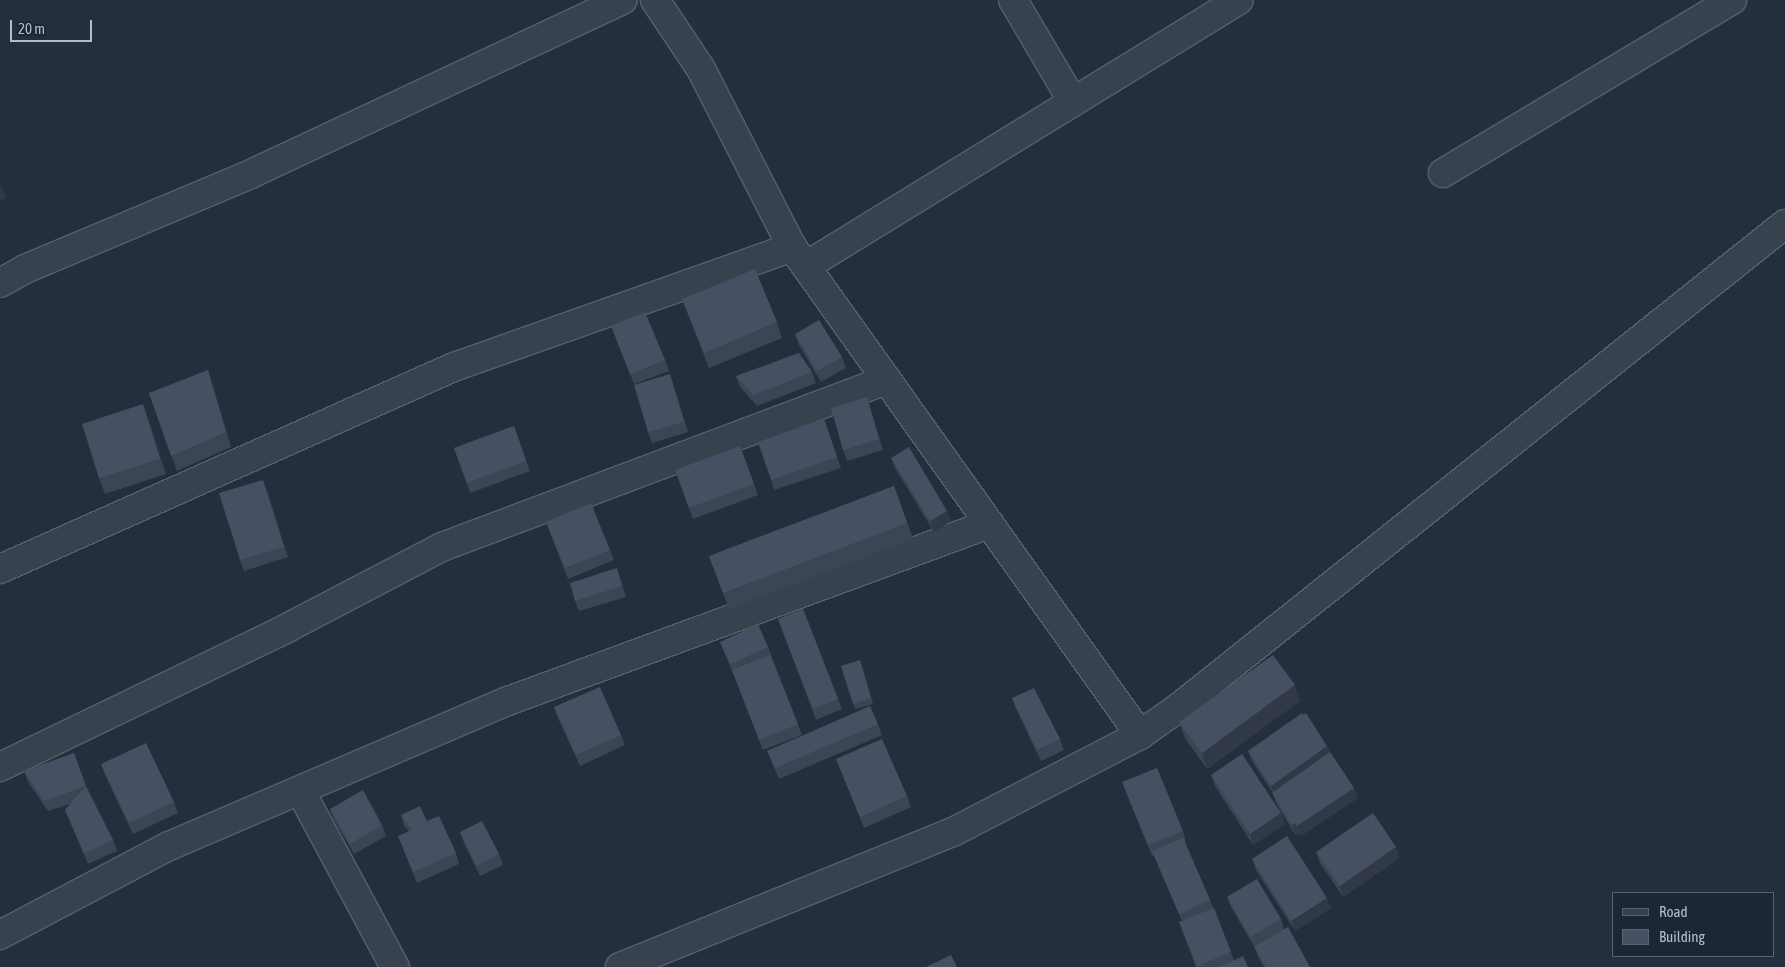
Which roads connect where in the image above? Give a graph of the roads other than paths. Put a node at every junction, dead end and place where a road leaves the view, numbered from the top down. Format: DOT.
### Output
graph roads {
  1 [pos="623,0"];
  2 [pos="655,0"];
  3 [pos="1012,0"];
  4 [pos="1239,0"];
  5 [pos="1732,0"];
  6 [pos="1073,102"];
  7 [pos="1443,173"];
  8 [pos="1785,224"];
  9 [pos="799,257"];
  10 [pos="0,284"];
  11 [pos="887,380"];
  12 [pos="989,524"];
  13 [pos="0,569"];
  14 [pos="1140,735"];
  15 [pos="0,767"];
  16 [pos="301,792"];
  17 [pos="0,935"];
  18 [pos="395,967"];
  19 [pos="620,967"];
  1 -- 10 [label="street"];
  2 -- 9 [label="street"];
  3 -- 6 [label="street"];
  4 -- 6 [label="street"];
  5 -- 7 [label="street"];
  6 -- 9 [label="street"];
  8 -- 14 [label="street"];
  9 -- 11 [label="street"];
  9 -- 13 [label="street"];
  11 -- 12 [label="street"];
  11 -- 15 [label="street"];
  12 -- 14 [label="street"];
  12 -- 16 [label="street"];
  14 -- 19 [label="street"];
  16 -- 17 [label="street"];
  16 -- 18 [label="street"];
}
